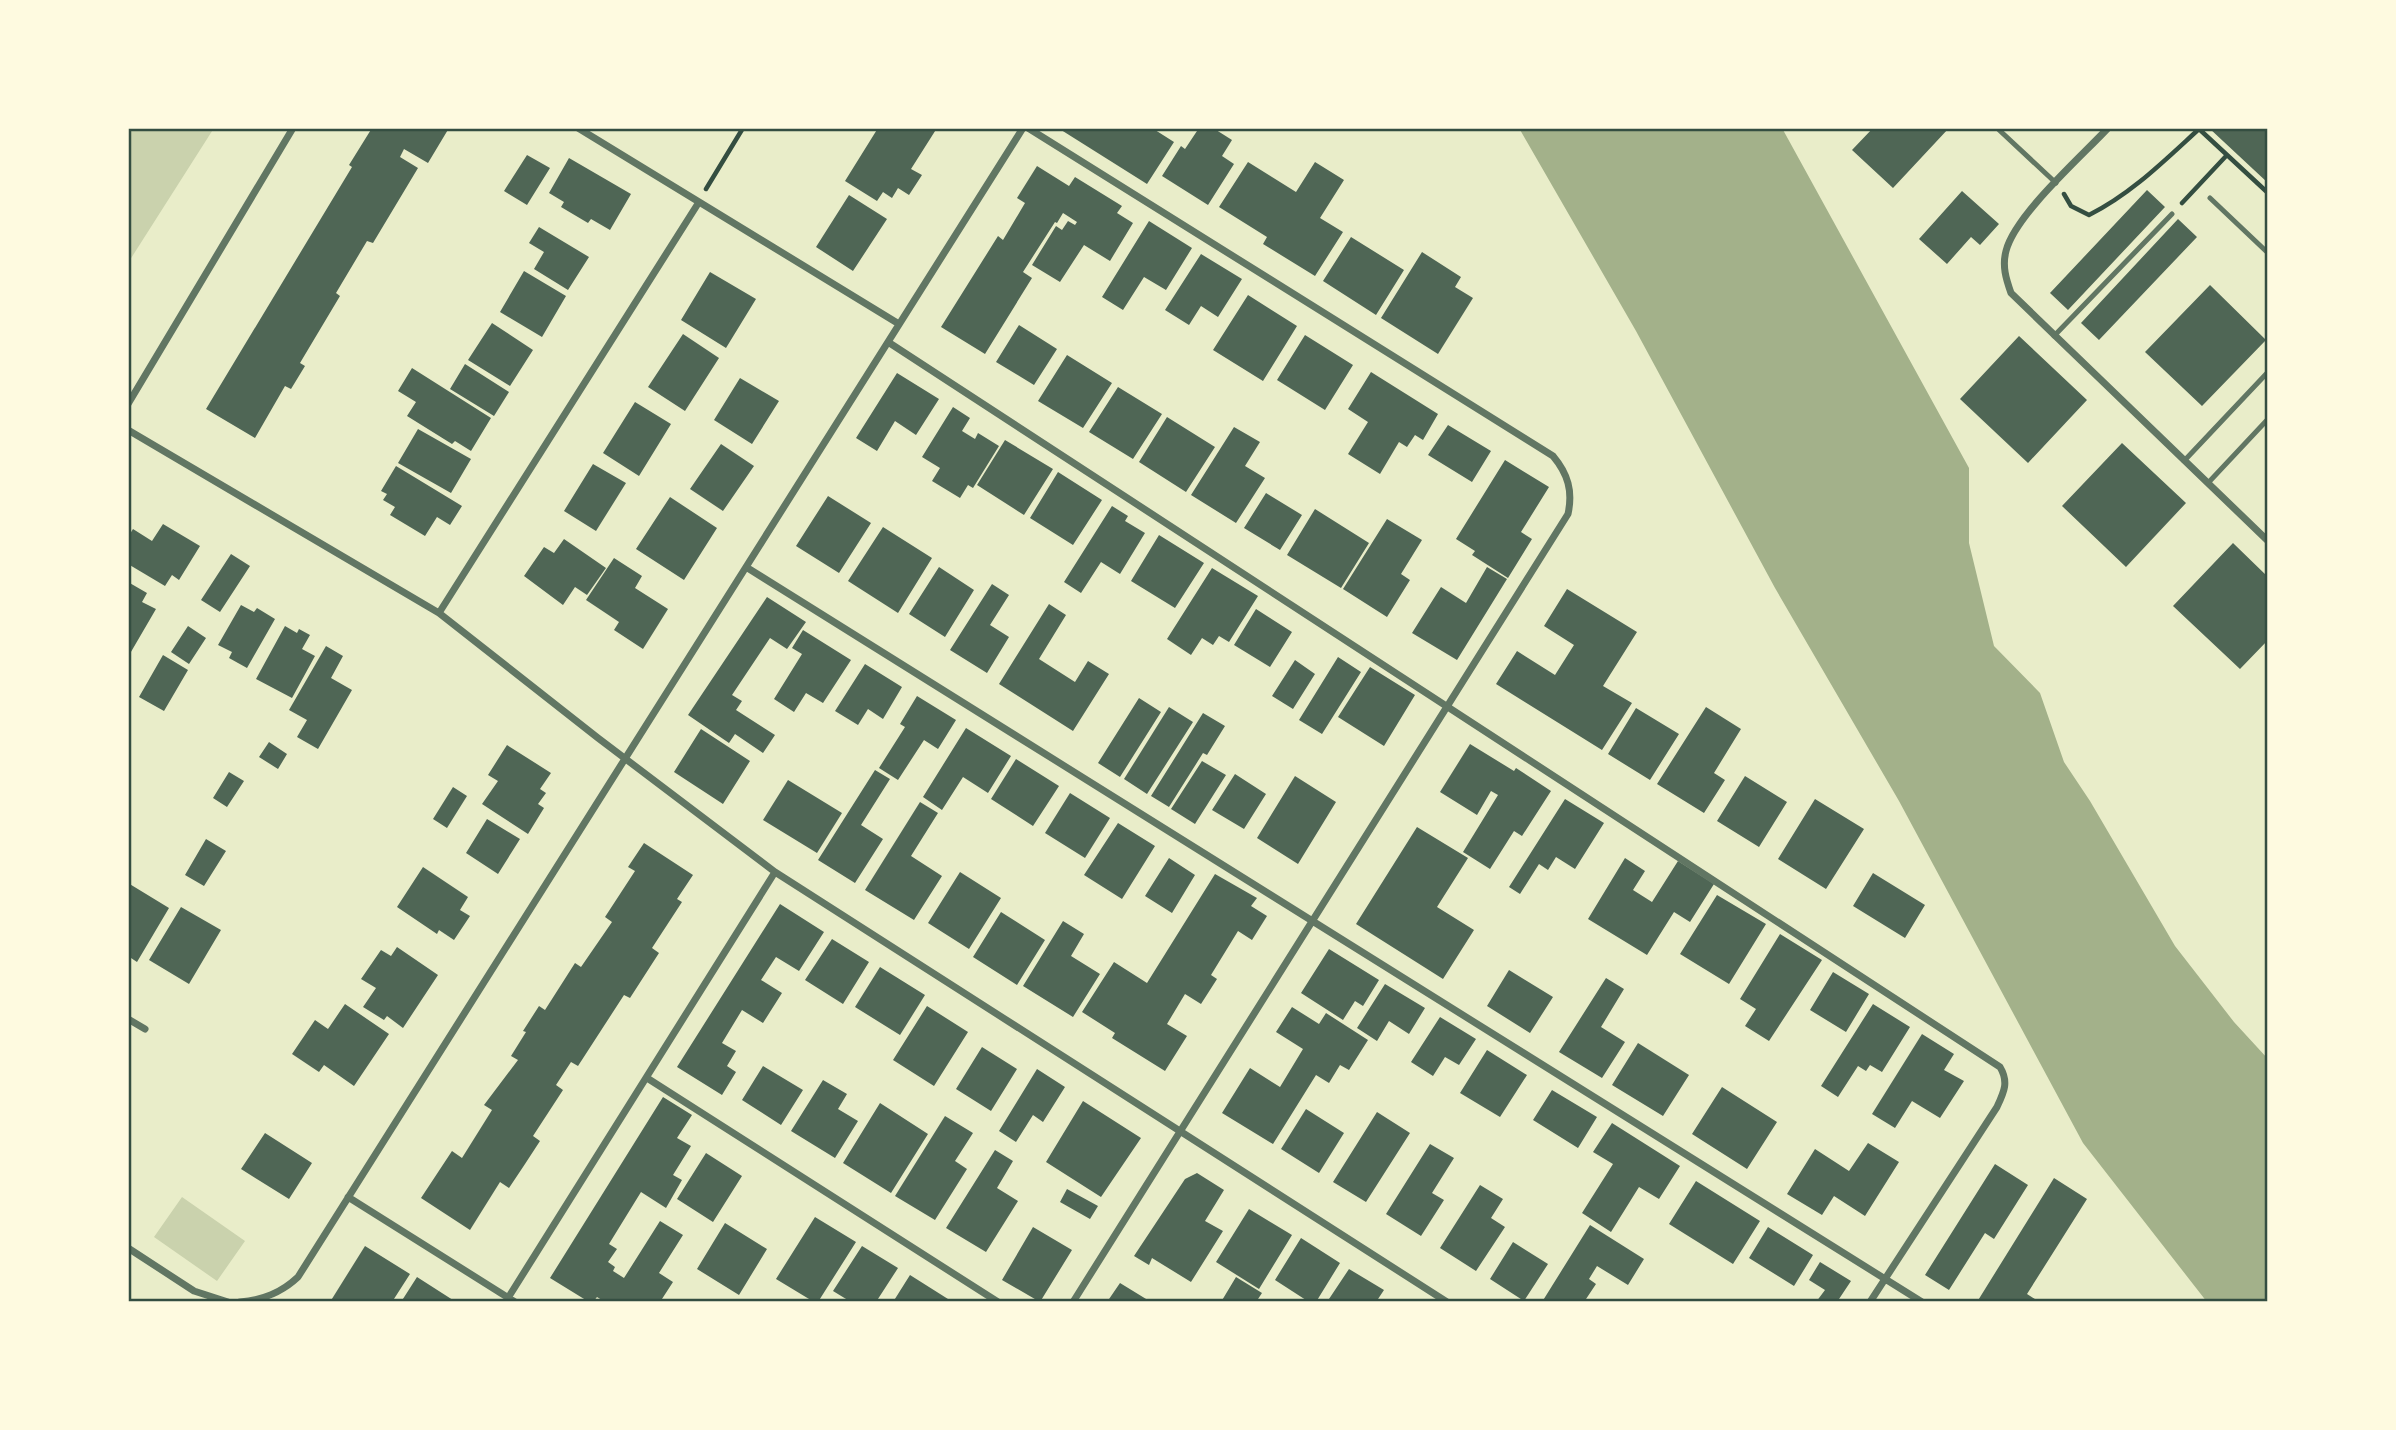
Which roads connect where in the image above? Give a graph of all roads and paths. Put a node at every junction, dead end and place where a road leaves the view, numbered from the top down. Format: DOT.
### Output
graph roads {
  1 [pos="293,128"];
  2 [pos="578,128"];
  3 [pos="743,128"];
  4 [pos="1025,128"];
  5 [pos="1997,128"];
  6 [pos="2108,128"];
  7 [pos="2198,129"];
  8 [pos="2056,183"];
  9 [pos="2268,193"];
  10 [pos="2210,198"];
  11 [pos="699,202"];
  12 [pos="2172,214"];
  13 [pos="2268,253"];
  14 [pos="899,324"];
  15 [pos="2054,337"];
  16 [pos="888,342"];
  17 [pos="2268,372"];
  18 [pos="128,404"];
  19 [pos="2268,419"];
  20 [pos="128,430"];
  21 [pos="2184,461"];
  22 [pos="2208,484"];
  23 [pos="2268,541"];
  24 [pos="746,567"];
  25 [pos="439,613"];
  26 [pos="1448,706"];
  27 [pos="624,758"];
  28 [pos="775,872"];
  29 [pos="1313,921"];
  30 [pos="128,1019"];
  31 [pos="145,1029"];
  32 [pos="647,1078"];
  33 [pos="1180,1131"];
  34 [pos="348,1197"];
  35 [pos="128,1248"];
  36 [pos="1886,1279"];
  37 [pos="511,1300"];
  38 [pos="228,1302"];
  39 [pos="240,1302"];
  40 [pos="998,1302"];
  41 [pos="1073,1302"];
  42 [pos="1447,1302"];
  43 [pos="1870,1302"];
  44 [pos="1922,1302"];
  1 -- 18 [label="street"];
  2 -- 11 [label="street"];
  3 -- 11 [label="path"];
  4 -- 14 [label="street"];
  4 -- 26 [label="street"];
  5 -- 8 [label="lane"];
  6 -- 8 [label="street"];
  7 -- 8 [label="path"];
  7 -- 9 [label="path"];
  8 -- 15 [label="street"];
  10 -- 13 [label="lane"];
  11 -- 14 [label="street"];
  11 -- 25 [label="street"];
  12 -- 15 [label="lane"];
  14 -- 16 [label="street"];
  15 -- 21 [label="street"];
  16 -- 24 [label="street"];
  16 -- 26 [label="street"];
  17 -- 21 [label="lane"];
  19 -- 22 [label="lane"];
  20 -- 25 [label="street"];
  21 -- 22 [label="street"];
  22 -- 23 [label="street"];
  24 -- 27 [label="street"];
  24 -- 29 [label="street"];
  25 -- 27 [label="street"];
  26 -- 29 [label="street"];
  26 -- 36 [label="street"];
  27 -- 28 [label="street"];
  27 -- 34 [label="street"];
  28 -- 32 [label="street"];
  28 -- 33 [label="street"];
  29 -- 33 [label="street"];
  29 -- 36 [label="street"];
  30 -- 31 [label="street"];
  32 -- 37 [label="street"];
  32 -- 40 [label="street"];
  33 -- 41 [label="street"];
  33 -- 42 [label="street"];
  34 -- 37 [label="street"];
  34 -- 39 [label="street"];
  35 -- 38 [label="street"];
  36 -- 43 [label="street"];
  36 -- 44 [label="street"];
}
